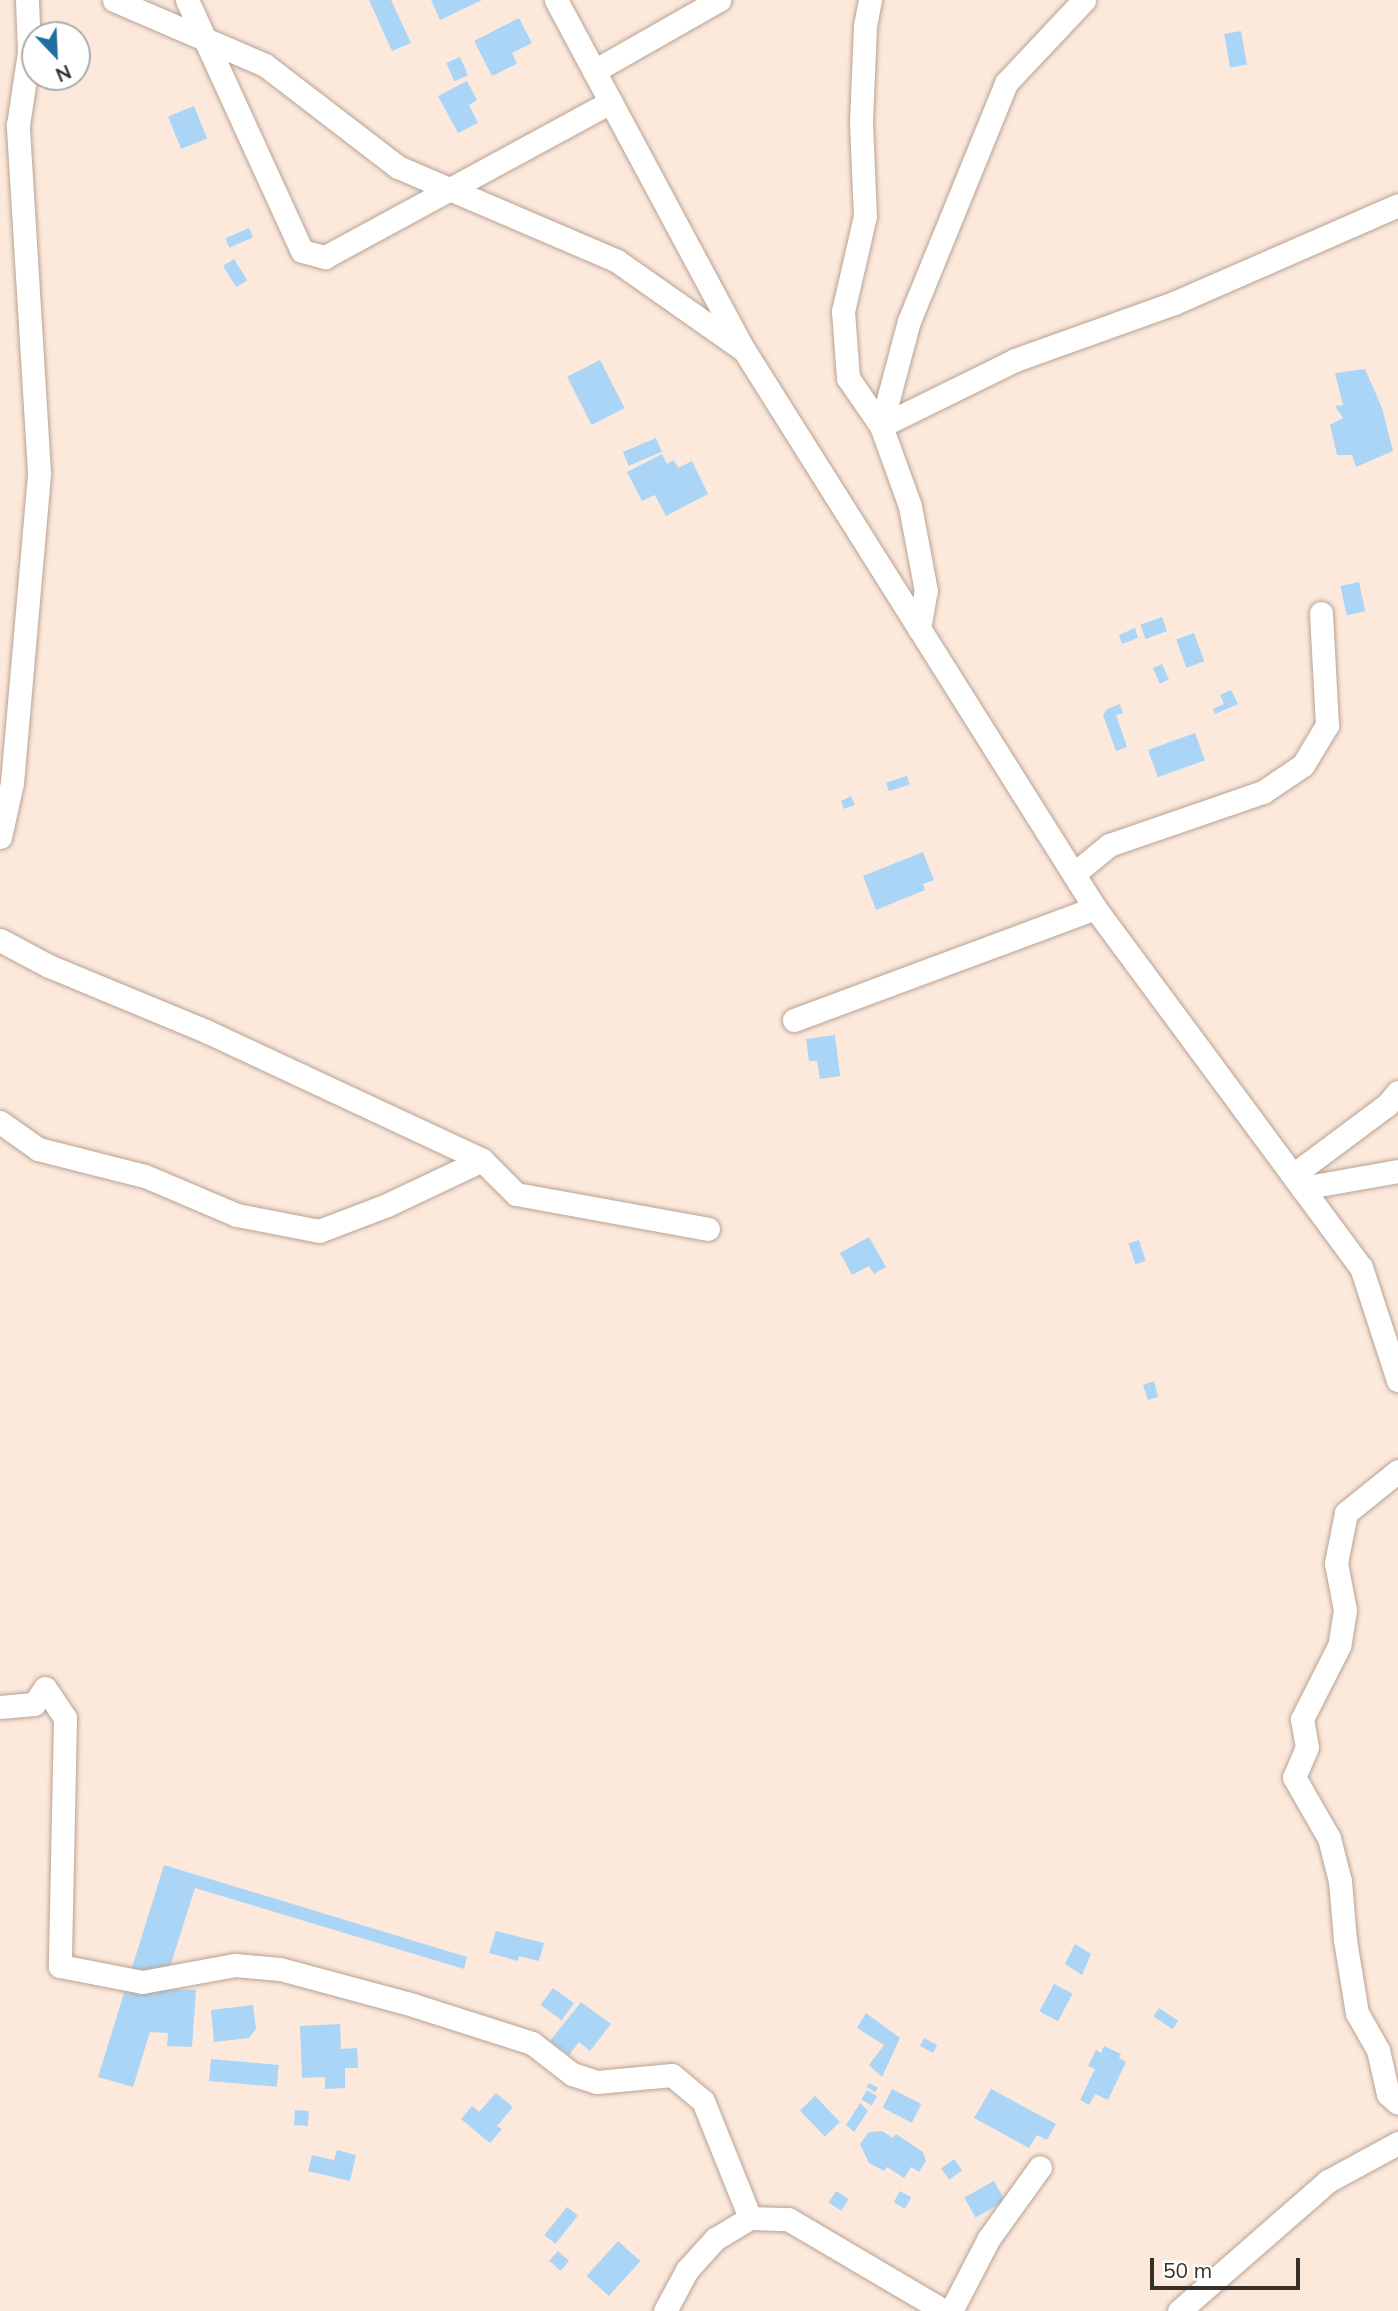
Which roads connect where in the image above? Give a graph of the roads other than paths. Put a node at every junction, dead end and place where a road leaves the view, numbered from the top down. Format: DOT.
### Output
graph roads {
  1 [pos="27,0"];
  2 [pos="114,0"];
  3 [pos="187,0"];
  4 [pos="556,0"];
  5 [pos="719,0"];
  6 [pos="870,0"];
  7 [pos="1084,0"];
  8 [pos="203,38"];
  9 [pos="594,71"];
  10 [pos="611,102"];
  11 [pos="452,190"];
  12 [pos="1398,205"];
  13 [pos="744,350"];
  14 [pos="881,426"];
  15 [pos="1321,613"];
  16 [pos="919,629"];
  17 [pos="0,837"];
  18 [pos="1075,873"];
  19 [pos="1095,908"];
  20 [pos="0,940"];
  21 [pos="794,1020"];
  22 [pos="1398,1092"];
  23 [pos="0,1122"];
  24 [pos="482,1160"];
  25 [pos="1398,1171"];
  26 [pos="1298,1182"];
  27 [pos="708,1229"];
  28 [pos="1398,1380"];
  29 [pos="1398,1471"];
  30 [pos="0,1707"];
  31 [pos="1398,2104"];
  32 [pos="1398,2143"];
  33 [pos="1040,2167"];
  34 [pos="750,2218"];
  35 [pos="1214,2283"];
  36 [pos="665,2311"];
  37 [pos="944,2311"];
  38 [pos="951,2311"];
  39 [pos="1179,2311"];
  40 [pos="1206,2311"];
  1 -- 17 [label="street"];
  2 -- 8 [label="street"];
  3 -- 8 [label="street"];
  4 -- 9 [label="street"];
  5 -- 9 [label="street"];
  6 -- 14 [label="street"];
  7 -- 14 [label="street"];
  8 -- 11 [label="street"];
  8 -- 11 [label="street"];
  9 -- 10 [label="street"];
  10 -- 11 [label="street"];
  10 -- 13 [label="street"];
  11 -- 13 [label="street"];
  12 -- 14 [label="street"];
  13 -- 16 [label="street"];
  14 -- 16 [label="street"];
  15 -- 18 [label="street"];
  16 -- 18 [label="street"];
  18 -- 19 [label="street"];
  19 -- 21 [label="street"];
  19 -- 26 [label="street"];
  20 -- 24 [label="street"];
  22 -- 26 [label="street"];
  23 -- 24 [label="street"];
  24 -- 27 [label="street"];
  25 -- 26 [label="street"];
  26 -- 28 [label="street"];
  29 -- 31 [label="street"];
  30 -- 34 [label="street"];
  32 -- 35 [label="street"];
  33 -- 38 [label="street"];
  34 -- 36 [label="street"];
  34 -- 37 [label="street"];
  35 -- 39 [label="street"];
  35 -- 40 [label="street"];
}
